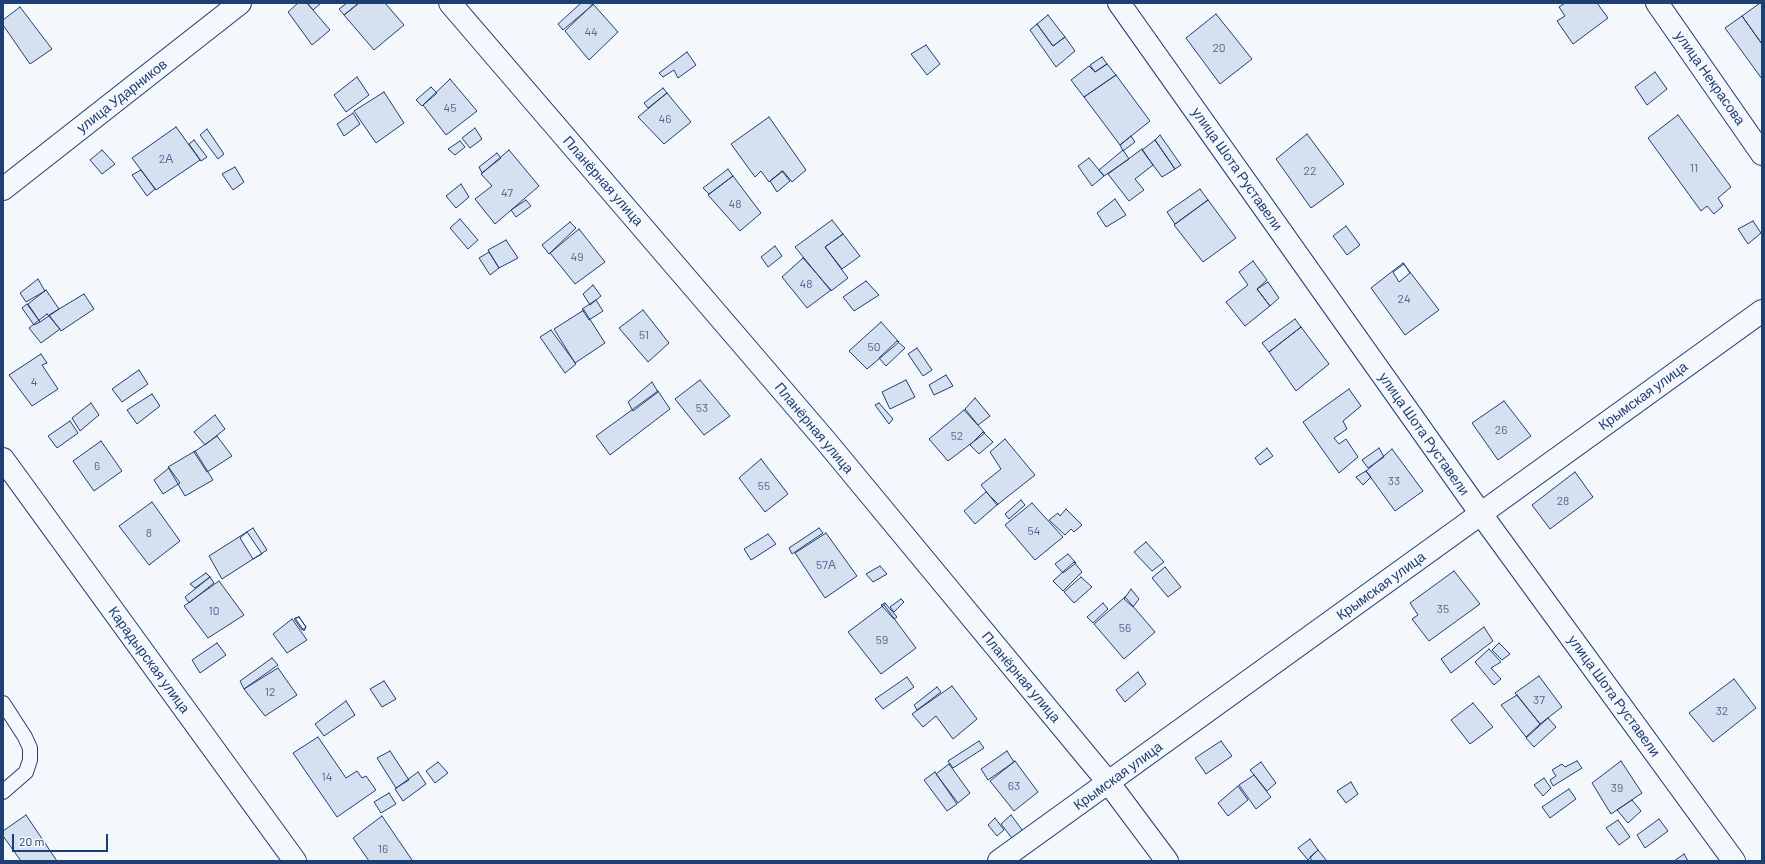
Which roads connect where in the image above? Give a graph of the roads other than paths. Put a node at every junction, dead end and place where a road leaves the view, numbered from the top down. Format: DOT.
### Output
graph roads {
  1 [pos="240,3"];
  2 [pos="450,3"];
  3 [pos="1118,3"];
  4 [pos="1657,3"];
  5 [pos="1762,154"];
  6 [pos="3,189"];
  7 [pos="1762,311"];
  8 [pos="3,459"];
  9 [pos="1481,514"];
  10 [pos="3,703"];
  11 [pos="1108,782"];
  12 [pos="3,792"];
  13 [pos="295,861"];
  14 [pos="999,861"];
  15 [pos="1166,861"];
  16 [pos="1734,861"];
  1 -- 6 [label="street, улица Ударников"];
  2 -- 11 [label="street, Планёрная улица"];
  3 -- 9 [label="street, улица Шота Руставели"];
  4 -- 5 [label="street, улица Некрасова"];
  7 -- 9 [label="street, Крымская улица"];
  8 -- 13 [label="street, Карадырская улица"];
  9 -- 11 [label="street, Крымская улица"];
  9 -- 16 [label="street, улица Шота Руставели"];
  10 -- 12 [label="lane"];
  11 -- 14 [label="street, Крымская улица"];
  11 -- 15 [label="street, Планёрная улица"];
}
